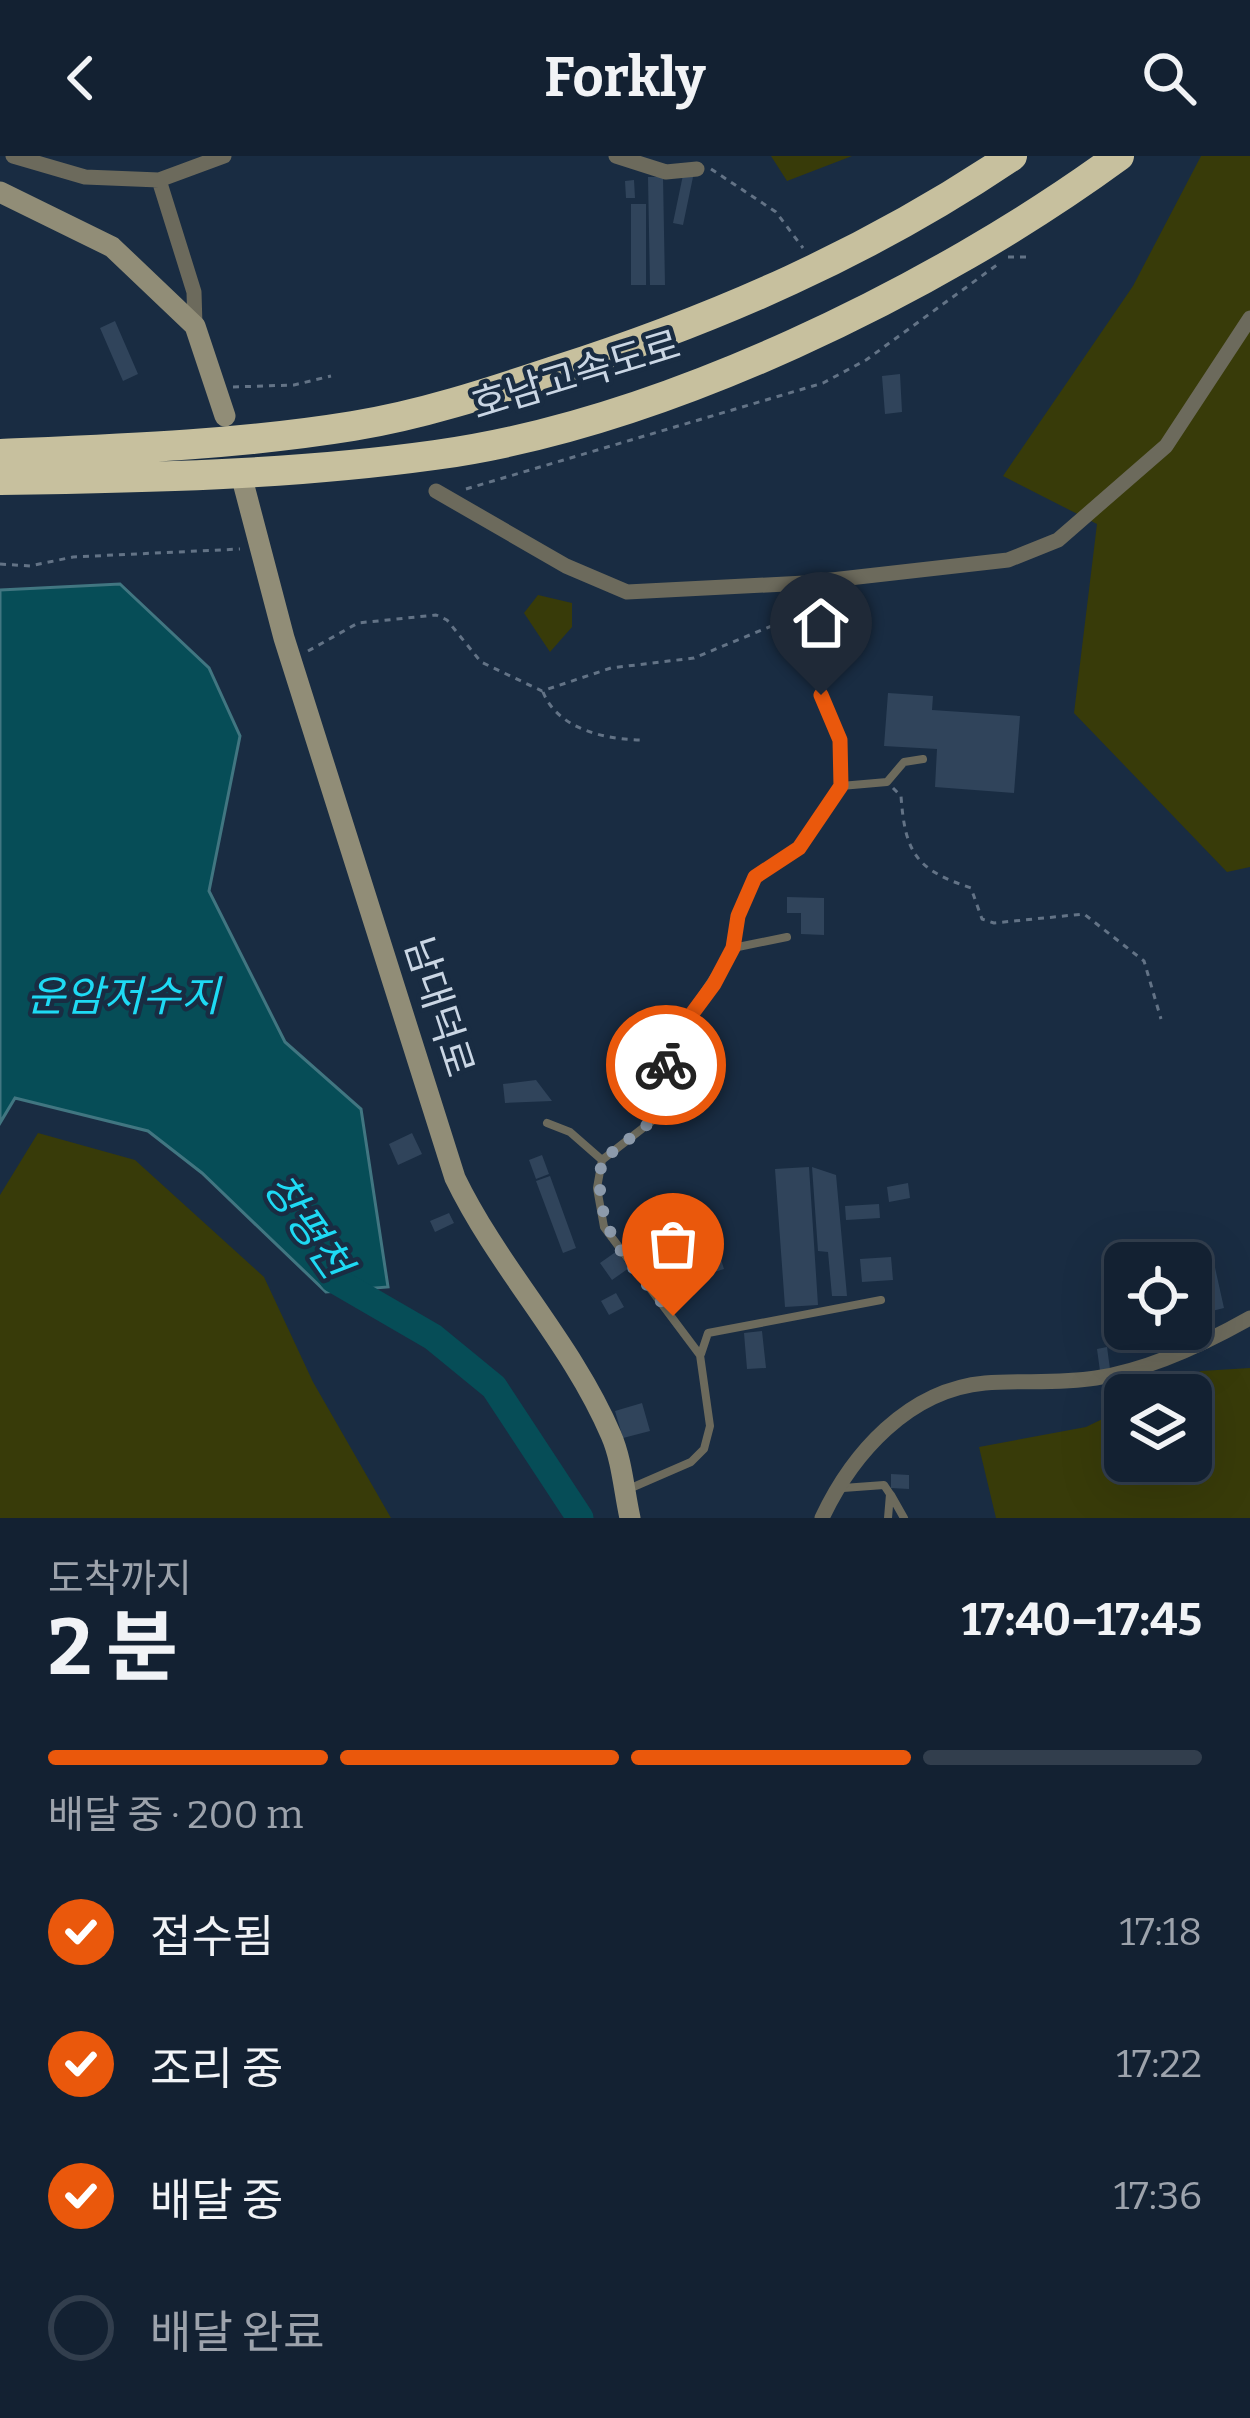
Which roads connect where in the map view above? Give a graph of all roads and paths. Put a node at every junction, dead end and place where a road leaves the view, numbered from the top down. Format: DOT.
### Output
graph roads {
  1 [pos="13,156"];
  2 [pos="224,156"];
  3 [pos="616,156"];
  4 [pos="1012,156"];
  5 [pos="1120,156"];
  6 [pos="697,169"];
  7 [pos="159,180"];
  8 [pos="0,192"];
  9 [pos="804,249"];
  10 [pos="1026,257"];
  11 [pos="1250,318"];
  12 [pos="195,326"];
  13 [pos="331,376"];
  14 [pos="214,382"];
  15 [pos="225,416"];
  16 [pos="0,454"];
  17 [pos="0,480"];
  18 [pos="244,487"];
  19 [pos="436,491"];
  20 [pos="466,509"];
  21 [pos="260,549"];
  22 [pos="0,564"];
  23 [pos="805,583"];
  24 [pos="290,659"];
  25 [pos="542,691"];
  26 [pos="821,695"];
  27 [pos="644,740"];
  28 [pos="923,759"];
  29 [pos="887,782"];
  30 [pos="841,786"];
  31 [pos="788,937"];
  32 [pos="733,948"];
  33 [pos="1162,1019"];
  34 [pos="547,1123"];
  35 [pos="602,1160"];
  36 [pos="880,1300"];
  37 [pos="1250,1318"];
  38 [pos="700,1355"];
  39 [pos="835,1490"];
  40 [pos="624,1492"];
  41 [pos="890,1494"];
  42 [pos="630,1518"];
  43 [pos="822,1518"];
  44 [pos="888,1518"];
  45 [pos="904,1518"];
  1 -- 7 [label="street"];
  2 -- 7 [label="street"];
  3 -- 6 [label="street"];
  4 -- 16 [label="highway, 호남고속도로"];
  5 -- 17 [label="highway, 호남고속도로"];
  6 -- 9 [label="path"];
  7 -- 12 [label="street"];
  8 -- 12 [label="main road"];
  10 -- 20 [label="path"];
  11 -- 23 [label="street"];
  12 -- 14 [label="main road"];
  13 -- 14 [label="path"];
  14 -- 15 [label="main road"];
  18 -- 21 [label="main road, 남대덕로"];
  19 -- 20 [label="street"];
  20 -- 23 [label="street"];
  21 -- 22 [label="path"];
  21 -- 24 [label="main road, 남대덕로"];
  23 -- 25 [label="path"];
  24 -- 25 [label="path"];
  24 -- 40 [label="main road, 남대덕로"];
  25 -- 27 [label="path"];
  26 -- 30 [label="lane"];
  28 -- 29 [label="lane"];
  29 -- 30 [label="lane"];
  29 -- 33 [label="path"];
  30 -- 32 [label="lane"];
  31 -- 32 [label="lane"];
  32 -- 35 [label="lane"];
  34 -- 35 [label="lane"];
  35 -- 38 [label="lane"];
  36 -- 38 [label="lane"];
  37 -- 39 [label="street"];
  38 -- 40 [label="lane"];
  39 -- 41 [label="lane"];
  39 -- 43 [label="street"];
  40 -- 42 [label="main road, 남대덕로"];
  41 -- 44 [label="lane"];
  41 -- 45 [label="lane"];
}
